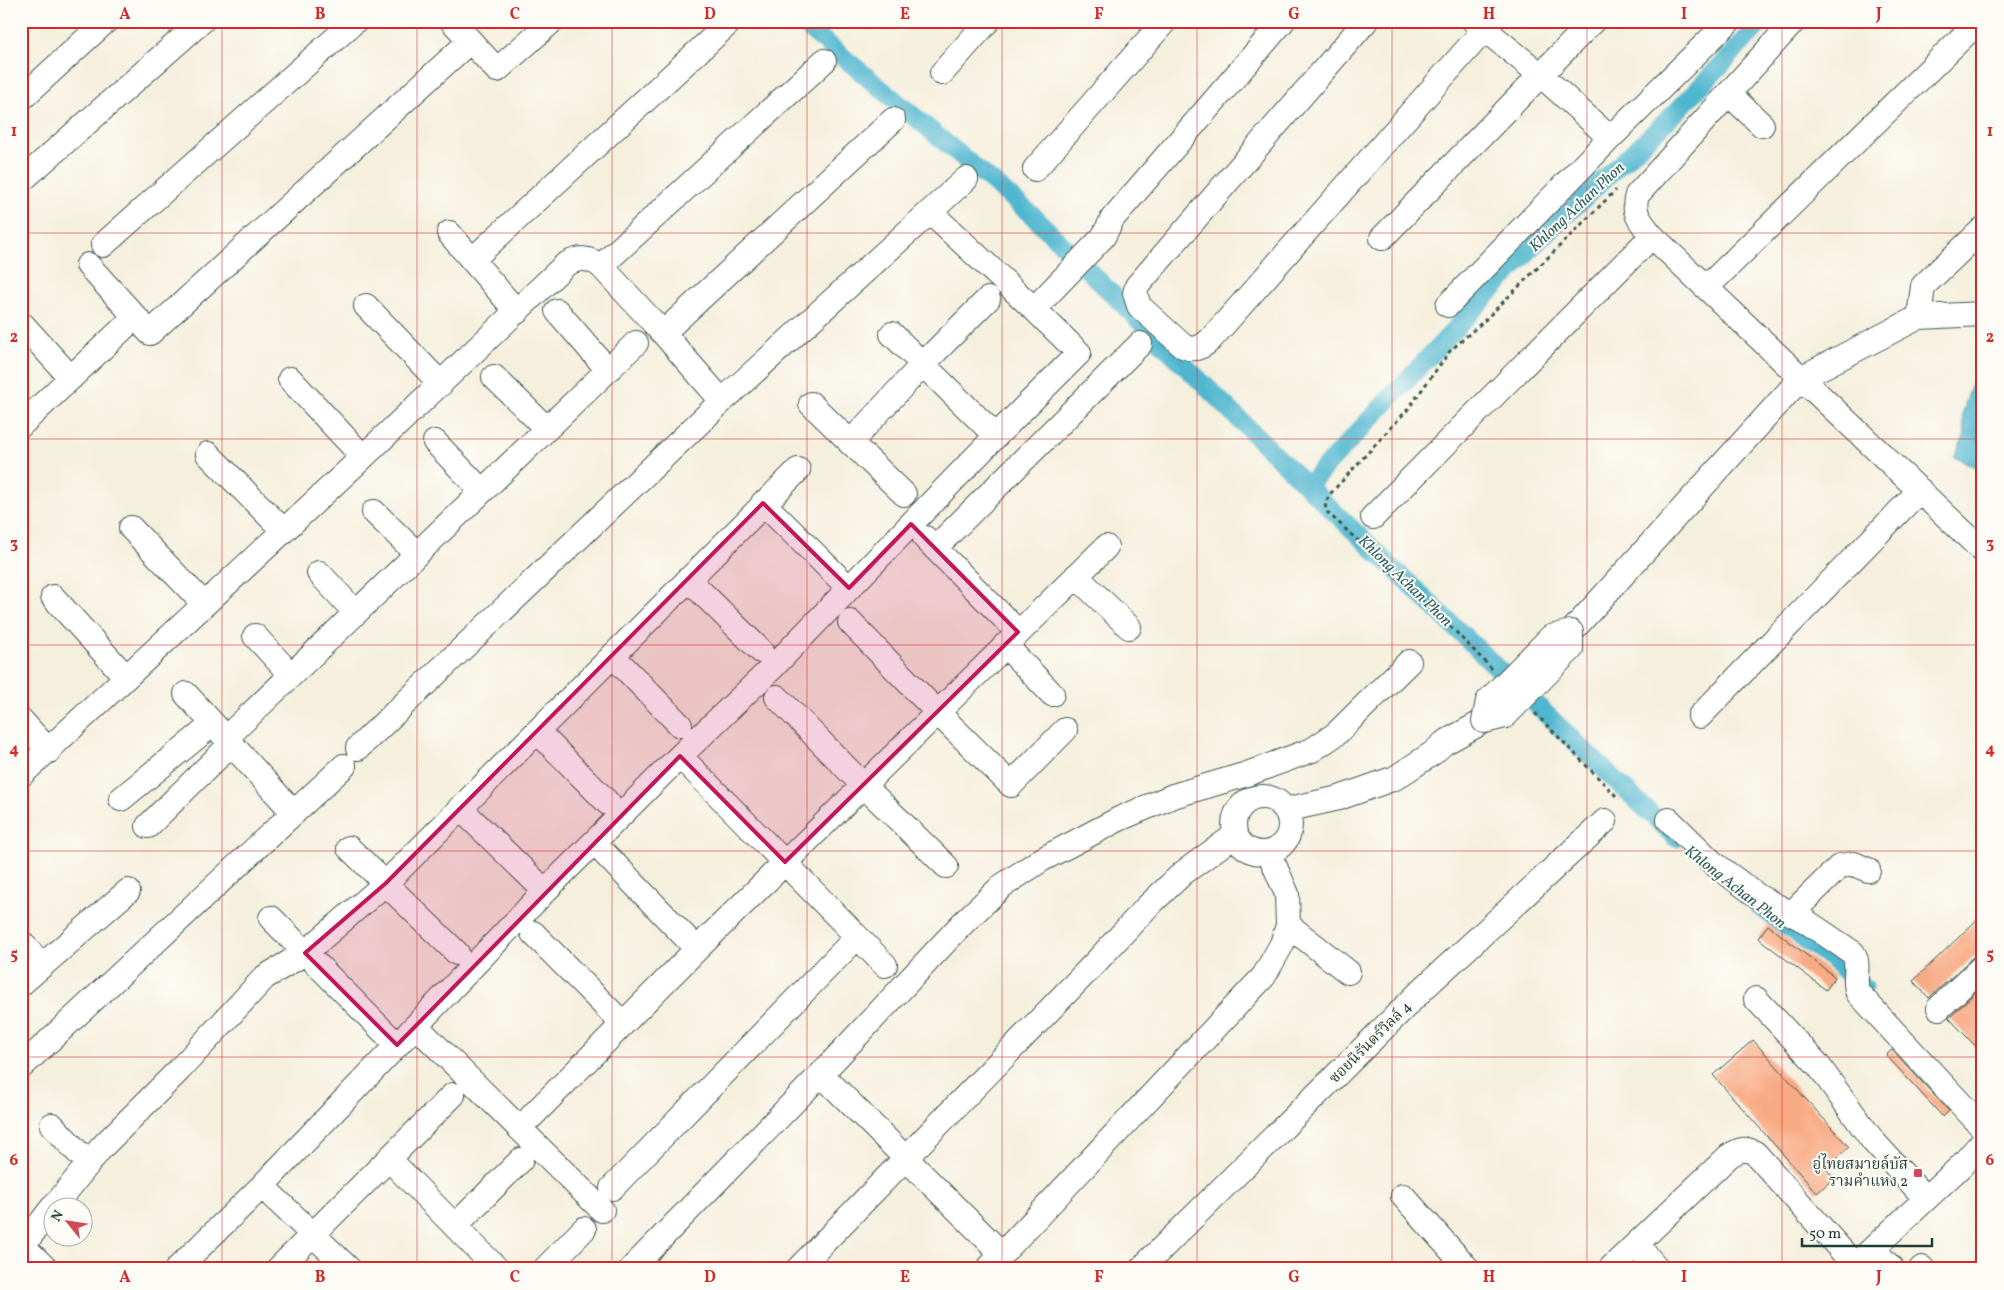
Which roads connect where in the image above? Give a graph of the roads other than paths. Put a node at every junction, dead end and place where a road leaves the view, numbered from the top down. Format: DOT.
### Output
graph roads {
  1 [pos="106,21"];
  2 [pos="202,21"];
  3 [pos="354,21"];
  4 [pos="452,21"];
  5 [pos="552,21"];
  6 [pos="732,21"];
  7 [pos="988,21"];
  8 [pos="1165,21"];
  9 [pos="1283,21"];
  10 [pos="1366,21"];
  11 [pos="1593,21"];
  12 [pos="1729,21"];
  13 [pos="1794,21"];
  14 [pos="1980,21"];
  15 [pos="1483,24"];
  16 [pos="470,41"];
  17 [pos="824,61"];
  18 [pos="942,73"];
  19 [pos="1541,75"];
  20 [pos="1729,94"];
  21 [pos="21,99"];
  22 [pos="893,120"];
  23 [pos="1762,125"];
  24 [pos="1610,138"];
  25 [pos="1035,169"];
  26 [pos="966,179"];
  27 [pos="21,182"];
  28 [pos="930,212"];
  29 [pos="1983,229"];
  30 [pos="449,234"];
  31 [pos="1652,236"];
  32 [pos="1382,238"];
  33 [pos="103,246"];
  34 [pos="472,260"];
  35 [pos="88,265"];
  36 [pos="602,266"];
  37 [pos="1707,287"];
  38 [pos="988,299"];
  39 [pos="1448,305"];
  40 [pos="366,306"];
  41 [pos="1034,309"];
  42 [pos="557,310"];
  43 [pos="518,312"];
  44 [pos="1983,314"];
  45 [pos="135,317"];
  46 [pos="1919,317"];
  47 [pos="23,325"];
  48 [pos="663,333"];
  49 [pos="892,334"];
  50 [pos="636,343"];
  51 [pos="1140,344"];
  52 [pos="923,364"];
  53 [pos="608,370"];
  54 [pos="494,377"];
  55 [pos="71,378"];
  56 [pos="1801,378"];
  57 [pos="290,379"];
  58 [pos="440,384"];
  59 [pos="722,401"];
  60 [pos="811,404"];
  61 [pos="21,425"];
  62 [pos="547,429"];
  63 [pos="996,436"];
  64 [pos="435,442"];
  65 [pos="850,443"];
  66 [pos="208,454"];
  67 [pos="363,458"];
  68 [pos="798,470"];
  69 [pos="1920,490"];
  70 [pos="482,491"];
  71 [pos="904,494"];
  72 [pos="763,504"];
  73 [pos="374,512"];
  74 [pos="1373,517"];
  75 [pos="911,524"];
  76 [pos="130,528"];
  77 [pos="283,530"];
  78 [pos="1106,547"];
  79 [pos="935,548"];
  80 [pos="1983,551"];
  81 [pos="417,554"];
  82 [pos="319,572"];
  83 [pos="1076,576"];
  84 [pos="688,578"];
  85 [pos="849,588"];
  86 [pos="53,597"];
  87 [pos="204,604"];
  88 [pos="356,613"];
  89 [pos="850,622"];
  90 [pos="1129,627"];
  91 [pos="255,636"];
  92 [pos="1012,638"];
  93 [pos="761,651"];
  94 [pos="613,656"];
  95 [pos="1409,662"];
  96 [pos="291,675"];
  97 [pos="126,677"];
  98 [pos="186,694"];
  99 [pos="1052,694"];
  100 [pos="777,697"];
  101 [pos="937,712"];
  102 [pos="1700,716"];
  103 [pos="21,720"];
  104 [pos="680,725"];
  105 [pos="1065,730"];
  106 [pos="538,732"];
  107 [pos="224,735"];
  108 [pos="358,748"];
  109 [pos="49,750"];
  110 [pos="680,756"];
  111 [pos="344,766"];
  112 [pos="1247,774"];
  113 [pos="21,775"];
  114 [pos="863,785"];
  115 [pos="121,799"];
  116 [pos="1250,800"];
  117 [pos="608,802"];
  118 [pos="460,808"];
  119 [pos="1287,812"];
  120 [pos="294,813"];
  121 [pos="1669,820"];
  122 [pos="1605,821"];
  123 [pos="148,826"];
  124 [pos="1235,835"];
  125 [pos="349,848"];
  126 [pos="1269,853"];
  127 [pos="606,855"];
  128 [pos="785,862"];
  129 [pos="946,866"];
  130 [pos="1868,870"];
  131 [pos="386,883"];
  132 [pos="128,890"];
  133 [pos="545,891"];
  134 [pos="1792,913"];
  135 [pos="271,918"];
  136 [pos="1288,925"];
  137 [pos="533,933"];
  138 [pos="857,936"];
  139 [pos="697,949"];
  140 [pos="305,953"];
  141 [pos="458,953"];
  142 [pos="885,965"];
  143 [pos="1983,966"];
  144 [pos="1348,972"];
  145 [pos="21,984"];
  146 [pos="1756,999"];
  147 [pos="1938,1008"];
  148 [pos="623,1024"];
  149 [pos="416,1026"];
  150 [pos="397,1045"];
  151 [pos="21,1067"];
  152 [pos="821,1074"];
  153 [pos="453,1095"];
  154 [pos="532,1116"];
  155 [pos="52,1125"];
  156 [pos="1982,1138"];
  157 [pos="907,1158"];
  158 [pos="389,1159"];
  159 [pos="521,1160"];
  160 [pos="88,1163"];
  161 [pos="262,1186"];
  162 [pos="612,1188"];
  163 [pos="1403,1196"];
  164 [pos="61,1198"];
  165 [pos="1926,1199"];
  166 [pos="602,1210"];
  167 [pos="42,1221"];
  168 [pos="455,1226"];
  169 [pos="584,1229"];
  170 [pos="313,1233"];
  171 [pos="1636,1244"];
  172 [pos="22,1246"];
  173 [pos="1873,1249"];
  174 [pos="995,1261"];
  175 [pos="1855,1268"];
  176 [pos="46,1269"];
  177 [pos="177,1269"];
  178 [pos="278,1269"];
  179 [pos="348,1269"];
  180 [pos="497,1269"];
  181 [pos="545,1269"];
  182 [pos="631,1269"];
  183 [pos="798,1269"];
  184 [pos="1141,1269"];
  185 [pos="1468,1269"];
  186 [pos="1610,1269"];
  187 [pos="1658,1269"];
  188 [pos="1892,1269"];
  1 -- 21 [label="street"];
  2 -- 27 [label="street"];
  3 -- 33 [label="street"];
  4 -- 16 [label="street"];
  5 -- 16 [label="street"];
  6 -- 34 [label="street"];
  7 -- 18 [label="street"];
  8 -- 25 [label="street"];
  9 -- 41 [label="street"];
  10 -- 15 [label="street"];
  11 -- 19 [label="street"];
  12 -- 24 [label="street"];
  13 -- 20 [label="street"];
  14 -- 37 [label="street"];
  15 -- 19 [label="street"];
  16 -- 45 [label="street"];
  17 -- 36 [label="street"];
  19 -- 24 [label="street"];
  19 -- 32 [label="street"];
  20 -- 23 [label="street"];
  20 -- 31 [label="street"];
  22 -- 48 [label="street"];
  24 -- 39 [label="street"];
  26 -- 28 [label="street"];
  28 -- 41 [label="street"];
  28 -- 59 [label="street"];
  29 -- 46 [label="street"];
  30 -- 34 [label="street"];
  31 -- 37 [label="street"];
  31 -- 74 [label="street"];
  34 -- 43 [label="street"];
  35 -- 45 [label="street"];
  36 -- 43 [label="street"];
  36 -- 48 [label="street"];
  37 -- 56 [label="street"];
  38 -- 52 [label="street"];
  40 -- 58 [label="street"];
  41 -- 63 [label="street"];
  42 -- 53 [label="street"];
  43 -- 58 [label="street"];
  44 -- 46 [label="street"];
  45 -- 55 [label="street"];
  46 -- 56 [label="street"];
  47 -- 55 [label="street"];
  48 -- 59 [label="street"];
  49 -- 52 [label="street"];
  50 -- 53 [label="street"];
  51 -- 79 [label="street"];
  52 -- 63 [label="street"];
  52 -- 65 [label="street"];
  53 -- 62 [label="street"];
  54 -- 62 [label="street"];
  55 -- 61 [label="street"];
  56 -- 69 [label="street"];
  56 -- 119 [label="street, bridge"];
  57 -- 67 [label="street"];
  58 -- 67 [label="street"];
  59 -- 108 [label="street"];
  60 -- 65 [label="street"];
  62 -- 70 [label="street"];
  63 -- 75 [label="street"];
  64 -- 70 [label="street"];
  65 -- 71 [label="street"];
  66 -- 77 [label="street"];
  67 -- 77 [label="street"];
  68 -- 72 [label="street"];
  69 -- 80 [label="street"];
  69 -- 102 [label="street"];
  70 -- 81 [label="street"];
  72 -- 84 [label="street"];
  72 -- 85 [label="street"];
  73 -- 81 [label="street"];
  75 -- 79 [label="street"];
  75 -- 85 [label="street"];
  76 -- 87 [label="street"];
  77 -- 87 [label="street"];
  78 -- 83 [label="street"];
  79 -- 92 [label="street"];
  81 -- 88 [label="street"];
  82 -- 88 [label="street"];
  83 -- 90 [label="street"];
  83 -- 92 [label="street"];
  84 -- 93 [label="street"];
  84 -- 94 [label="street"];
  85 -- 110 [label="street"];
  86 -- 97 [label="street"];
  87 -- 97 [label="street"];
  88 -- 96 [label="street"];
  89 -- 101 [label="street"];
  91 -- 96 [label="street"];
  92 -- 99 [label="street"];
  92 -- 101 [label="street"];
  94 -- 104 [label="street"];
  94 -- 106 [label="street"];
  95 -- 112 [label="street"];
  96 -- 107 [label="street"];
  97 -- 109 [label="street"];
  98 -- 107 [label="street"];
  100 -- 114 [label="street"];
  101 -- 105 [label="street"];
  101 -- 114 [label="street"];
  103 -- 109 [label="street"];
  106 -- 117 [label="street"];
  106 -- 118 [label="street"];
  107 -- 115 [label="street"];
  107 -- 120 [label="street"];
  107 -- 123 [label="street"];
  109 -- 113 [label="street"];
  110 -- 128 [label="street"];
  110 -- 133 [label="street"];
  111 -- 120 [label="street"];
  112 -- 116 [label="street"];
  112 -- 152 [label="street"];
  114 -- 128 [label="street"];
  114 -- 129 [label="street"];
  116 -- 119 [label="street"];
  116 -- 124 [label="street"];
  118 -- 131 [label="street"];
  118 -- 133 [label="street"];
  119 -- 126 [label="street"];
  120 -- 151 [label="street"];
  121 -- 134 [label="street"];
  122 -- 184 [label="street, ซอยนิรันดร์วิลล์ 4"];
  124 -- 126 [label="street"];
  124 -- 157 [label="street"];
  125 -- 131 [label="street"];
  126 -- 136 [label="street"];
  127 -- 139 [label="street"];
  128 -- 138 [label="street"];
  128 -- 139 [label="street"];
  130 -- 134 [label="street"];
  131 -- 140 [label="street"];
  131 -- 141 [label="street"];
  132 -- 145 [label="street"];
  133 -- 149 [label="street"];
  134 -- 156 [label="street"];
  135 -- 140 [label="street"];
  136 -- 144 [label="street"];
  136 -- 174 [label="street"];
  137 -- 148 [label="street"];
  138 -- 142 [label="street"];
  138 -- 162 [label="street"];
  139 -- 148 [label="street"];
  140 -- 150 [label="street"];
  140 -- 160 [label="street"];
  143 -- 147 [label="street"];
  146 -- 165 [label="street"];
  148 -- 154 [label="street"];
  149 -- 150 [label="street"];
  149 -- 166 [label="street"];
  150 -- 161 [label="street"];
  152 -- 157 [label="street"];
  152 -- 182 [label="street"];
  153 -- 158 [label="street"];
  155 -- 160 [label="street"];
  156 -- 165 [label="street"];
  157 -- 174 [label="street"];
  157 -- 183 [label="street"];
  158 -- 168 [label="street"];
  158 -- 170 [label="street"];
  159 -- 168 [label="street"];
  160 -- 164 [label="street"];
  161 -- 170 [label="street"];
  161 -- 177 [label="street"];
  163 -- 185 [label="street"];
  165 -- 173 [label="street"];
  167 -- 172 [label="street"];
  168 -- 180 [label="street"];
  169 -- 181 [label="street"];
  170 -- 178 [label="street"];
  170 -- 179 [label="street"];
  171 -- 175 [label="street"];
  171 -- 186 [label="street"];
  171 -- 187 [label="street"];
  172 -- 176 [label="street"];
  173 -- 175 [label="street"];
  173 -- 188 [label="street"];
}
